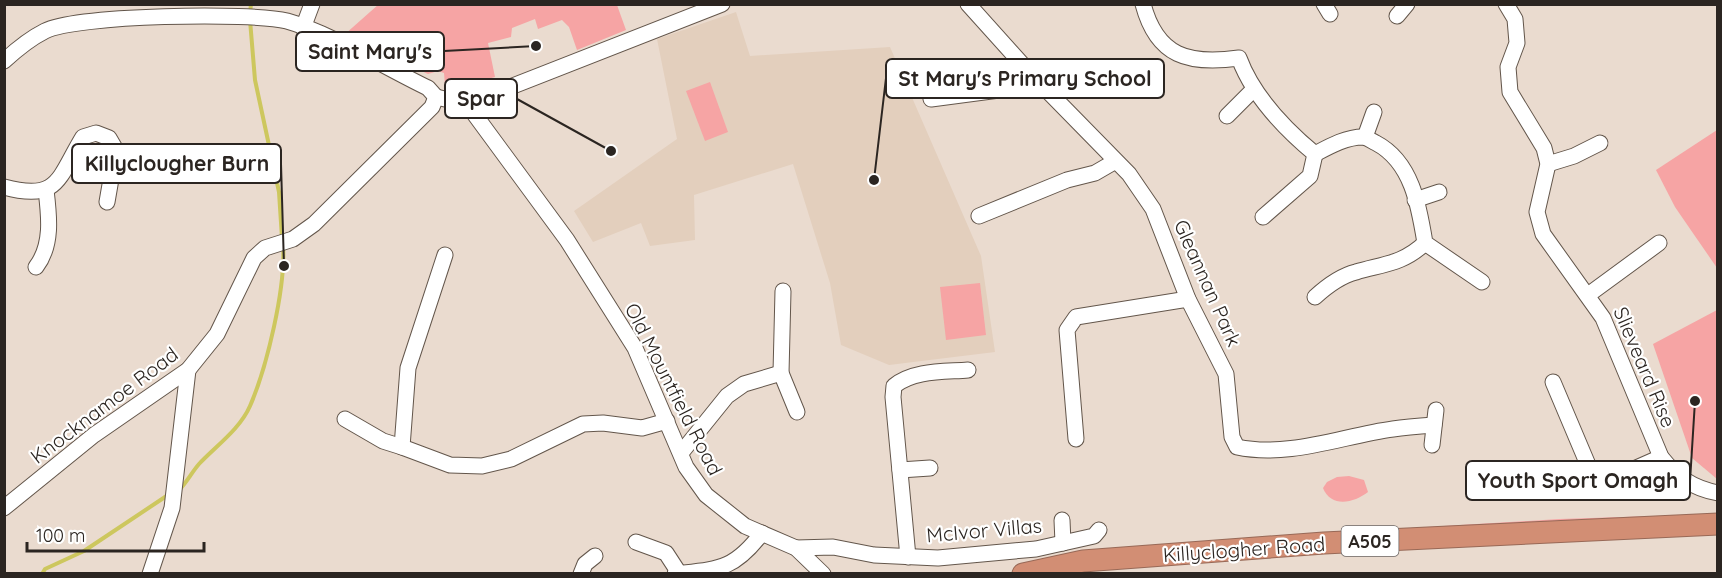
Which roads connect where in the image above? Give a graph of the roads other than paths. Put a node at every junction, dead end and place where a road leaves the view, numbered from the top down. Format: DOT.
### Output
graph roads {
  1 [pos="312,4"];
  2 [pos="969,4"];
  3 [pos="1143,4"];
  4 [pos="1407,4"];
  5 [pos="1506,4"];
  6 [pos="721,5"];
  7 [pos="161,11"];
  8 [pos="1397,16"];
  9 [pos="303,28"];
  10 [pos="4,61"];
  11 [pos="1030,73"];
  12 [pos="1254,89"];
  13 [pos="436,97"];
  14 [pos="931,99"];
  15 [pos="467,105"];
  16 [pos="1374,112"];
  17 [pos="1227,116"];
  18 [pos="1365,137"];
  19 [pos="1600,143"];
  20 [pos="1315,154"];
  21 [pos="1114,162"];
  22 [pos="1548,164"];
  23 [pos="4,187"];
  24 [pos="46,190"];
  25 [pos="1439,192"];
  26 [pos="1415,200"];
  27 [pos="107,202"];
  28 [pos="979,216"];
  29 [pos="1263,217"];
  30 [pos="1425,243"];
  31 [pos="1659,243"];
  32 [pos="445,255"];
  33 [pos="36,267"];
  34 [pos="1482,282"];
  35 [pos="783,291"];
  36 [pos="1588,295"];
  37 [pos="1315,297"];
  38 [pos="1188,299"];
  39 [pos="188,370"];
  40 [pos="968,370"];
  41 [pos="781,373"];
  42 [pos="1553,382"];
  43 [pos="797,412"];
  44 [pos="345,419"];
  45 [pos="667,421"];
  46 [pos="1076,439"];
  47 [pos="1432,445"];
  48 [pos="402,447"];
  49 [pos="681,453"];
  50 [pos="1661,457"];
  51 [pos="930,468"];
  52 [pos="900,470"];
  53 [pos="1718,493"];
  54 [pos="4,508"];
  55 [pos="1062,520"];
  56 [pos="1718,524"];
  57 [pos="1099,530"];
  58 [pos="762,534"];
  59 [pos="636,542"];
  60 [pos="1063,543"];
  61 [pos="796,548"];
  62 [pos="595,556"];
  63 [pos="908,557"];
  64 [pos="150,573"];
  65 [pos="581,573"];
  66 [pos="677,573"];
  67 [pos="823,573"];
  68 [pos="1023,573"];
  1 -- 9 [label="street"];
  2 -- 11 [label="street, Gleannan Park"];
  3 -- 12 [label="street"];
  4 -- 8 [label="street"];
  5 -- 22 [label="street"];
  6 -- 15 [label="street"];
  7 -- 9 [label="street"];
  7 -- 10 [label="street"];
  9 -- 13 [label="street"];
  11 -- 14 [label="street"];
  11 -- 21 [label="street, Gleannan Park"];
  12 -- 17 [label="street"];
  12 -- 20 [label="street"];
  13 -- 15 [label="street"];
  13 -- 39 [label="street, Knocknamoe Road"];
  15 -- 45 [label="street, Old Mountfield Road"];
  16 -- 18 [label="street"];
  18 -- 20 [label="street"];
  18 -- 26 [label="street"];
  19 -- 22 [label="street"];
  20 -- 29 [label="street"];
  21 -- 28 [label="street"];
  21 -- 38 [label="street, Gleannan Park"];
  22 -- 36 [label="street, Slieveard Rise"];
  23 -- 24 [label="street"];
  24 -- 27 [label="street"];
  24 -- 33 [label="street"];
  25 -- 26 [label="street"];
  26 -- 30 [label="street"];
  30 -- 34 [label="street"];
  30 -- 37 [label="street"];
  31 -- 36 [label="street"];
  32 -- 48 [label="street"];
  35 -- 41 [label="street"];
  36 -- 50 [label="street, Slieveard Rise"];
  38 -- 46 [label="street"];
  38 -- 47 [label="street, Gleannan Park"];
  39 -- 54 [label="street, Knocknamoe Road"];
  39 -- 64 [label="street"];
  40 -- 52 [label="street, McIvor Villas"];
  41 -- 43 [label="street"];
  41 -- 49 [label="street"];
  42 -- 50 [label="street"];
  44 -- 48 [label="street"];
  45 -- 48 [label="street"];
  45 -- 49 [label="street, Old Mountfield Road"];
  49 -- 58 [label="street, Old Mountfield Road"];
  50 -- 53 [label="street, Slieveard Rise"];
  51 -- 52 [label="street"];
  52 -- 63 [label="street, McIvor Villas"];
  55 -- 60 [label="street, McIvor Villas"];
  56 -- 68 [label="highway, Killyclogher Road / A505"];
  57 -- 60 [label="street, McIvor Villas"];
  58 -- 61 [label="street, Old Mountfield Road"];
  58 -- 66 [label="street"];
  59 -- 66 [label="street"];
  60 -- 63 [label="street, McIvor Villas"];
  61 -- 63 [label="street, McIvor Villas"];
  61 -- 67 [label="street"];
  62 -- 65 [label="street"];
}
